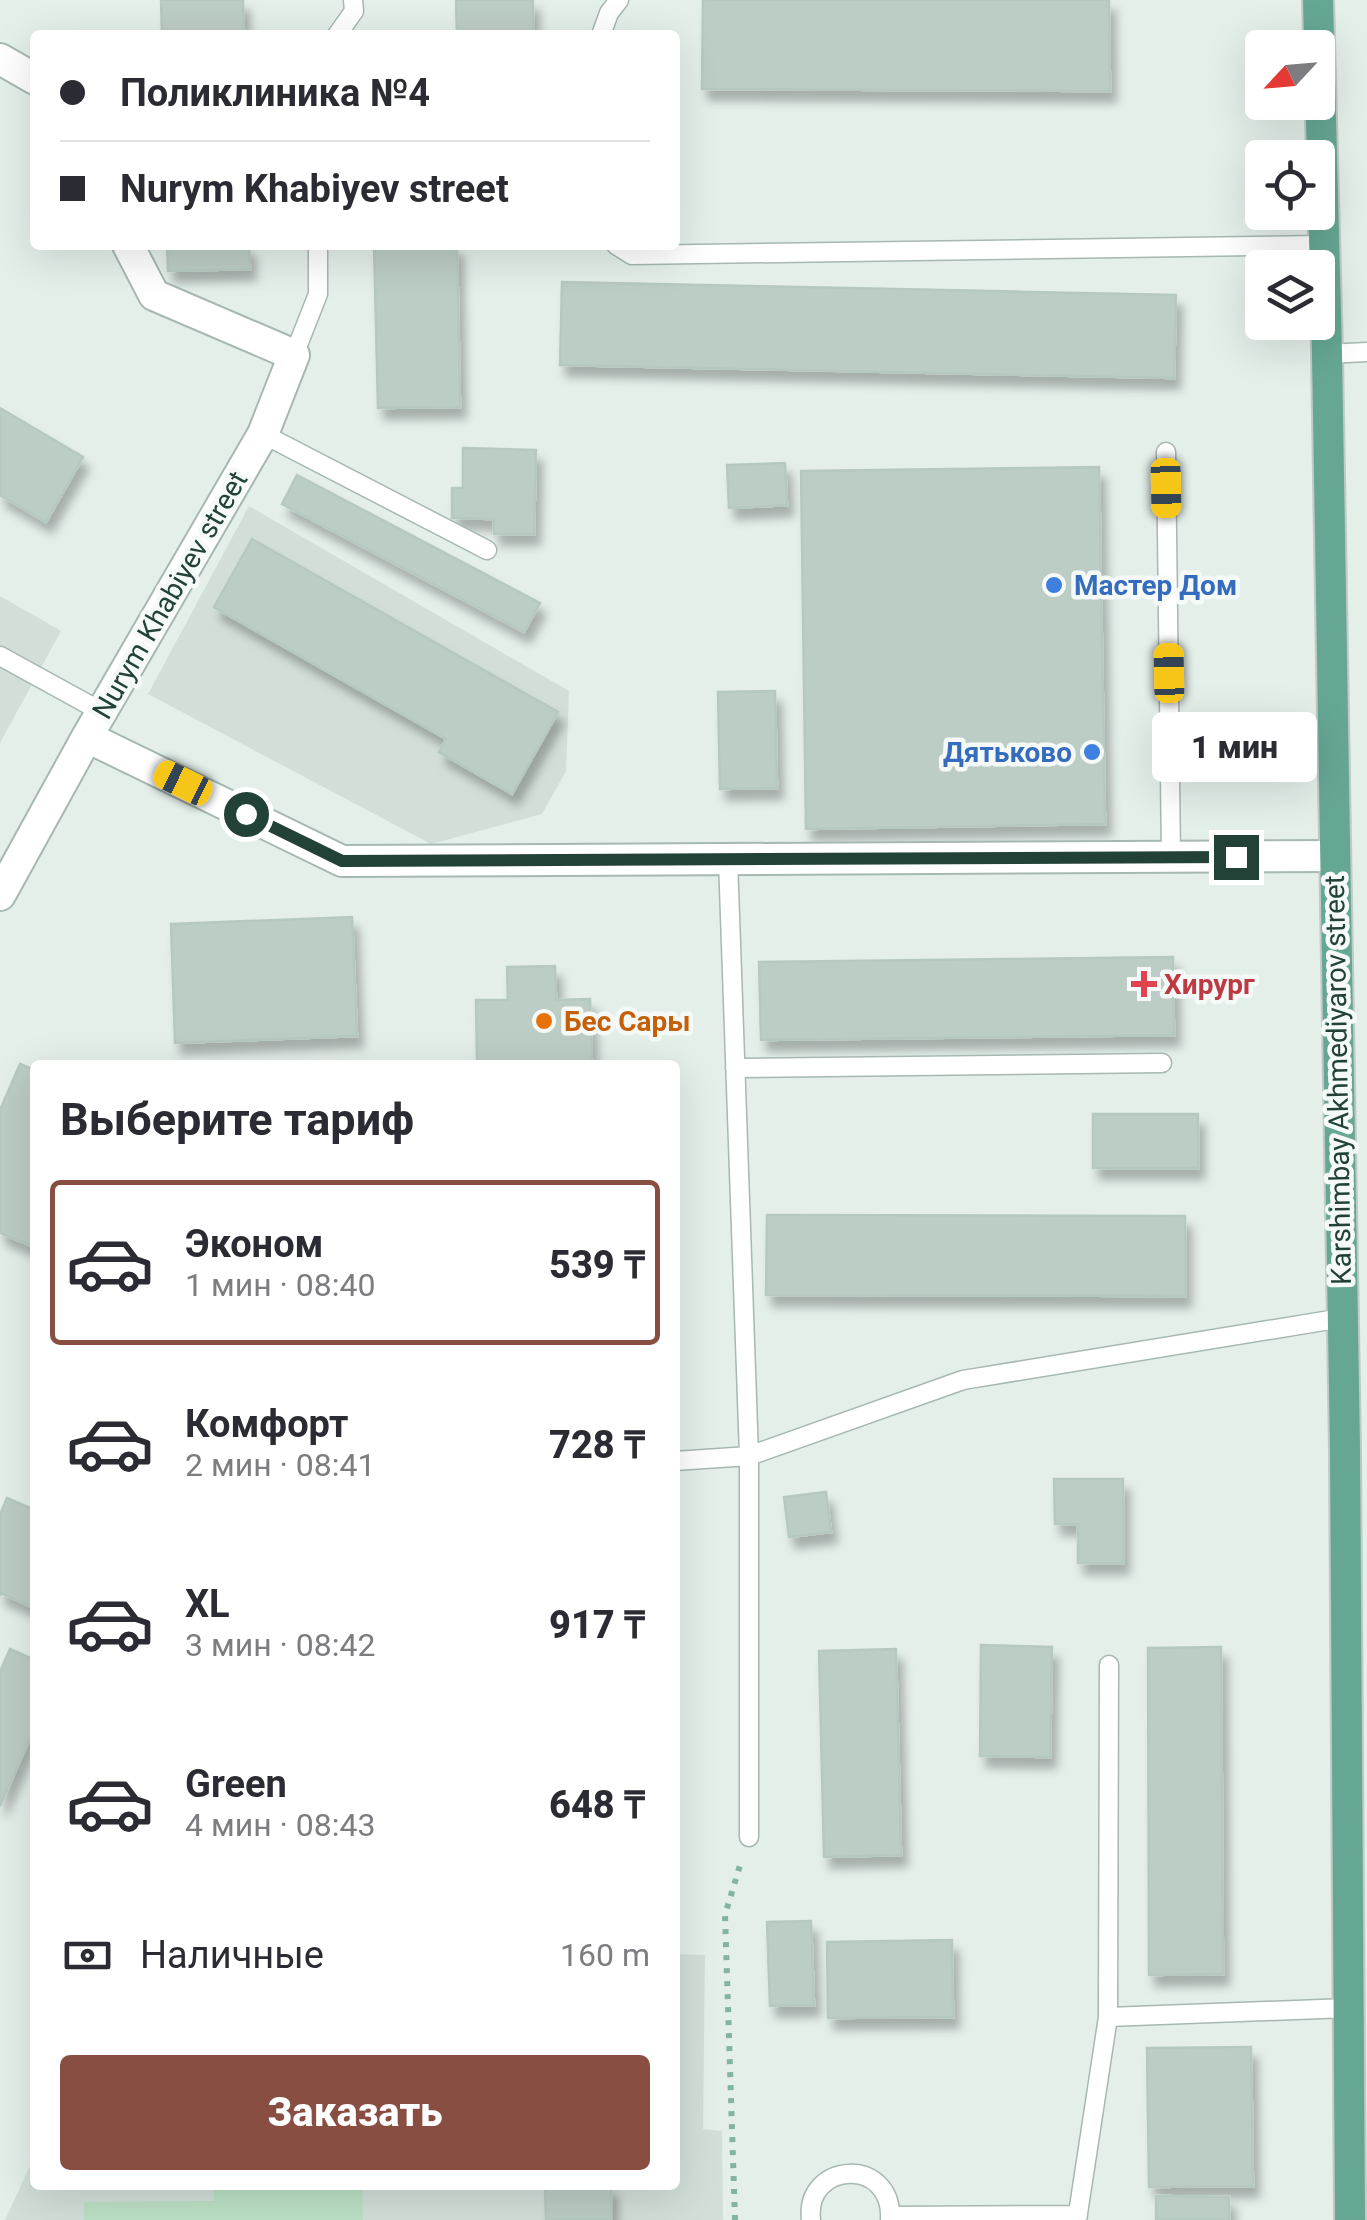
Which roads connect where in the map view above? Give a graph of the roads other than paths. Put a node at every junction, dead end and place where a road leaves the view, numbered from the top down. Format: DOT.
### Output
graph roads {
  1 [pos="353,0"];
  2 [pos="619,0"];
  3 [pos="1318,0"];
  4 [pos="341,30"];
  5 [pos="603,30"];
  6 [pos="0,59"];
  7 [pos="30,75"];
  8 [pos="1325,245"];
  9 [pos="131,250"];
  10 [pos="318,250"];
  11 [pos="624,250"];
  12 [pos="1367,352"];
  13 [pos="1327,354"];
  14 [pos="294,356"];
  15 [pos="263,434"];
  16 [pos="1166,452"];
  17 [pos="487,550"];
  18 [pos="0,656"];
  19 [pos="95,724"];
  20 [pos="1335,856"];
  21 [pos="1171,857"];
  22 [pos="728,859"];
  23 [pos="0,894"];
  24 [pos="1162,1063"];
  25 [pos="735,1068"];
  26 [pos="1342,1318"];
  27 [pos="750,1456"];
  28 [pos="680,1461"];
  29 [pos="1356,1540"];
  30 [pos="1109,1664"];
  31 [pos="749,1837"];
  32 [pos="1348,2008"];
  33 [pos="1108,2016"];
  34 [pos="1078,2217"];
  35 [pos="891,2218"];
  36 [pos="811,2220"];
  37 [pos="1350,2220"];
  1 -- 4 [label="lane"];
  2 -- 5 [label="lane"];
  3 -- 8 [label="main road, Karshimbay Akhmediyarov street"];
  6 -- 7 [label="street"];
  8 -- 11 [label="lane"];
  8 -- 13 [label="main road, Karshimbay Akhmediyarov street"];
  9 -- 14 [label="street"];
  10 -- 14 [label="lane"];
  12 -- 13 [label="lane"];
  13 -- 20 [label="main road, Karshimbay Akhmediyarov street"];
  14 -- 15 [label="street, Nurym Khabiyev street"];
  15 -- 17 [label="lane"];
  15 -- 19 [label="street, Nurym Khabiyev street"];
  16 -- 21 [label="lane"];
  18 -- 19 [label="lane"];
  19 -- 22 [label="street, Nurym Khabiyev street"];
  19 -- 23 [label="street"];
  20 -- 21 [label="street, Nurym Khabiyev street"];
  20 -- 26 [label="main road, Karshimbay Akhmediyarov street"];
  21 -- 22 [label="street, Nurym Khabiyev street"];
  22 -- 25 [label="lane"];
  24 -- 25 [label="lane"];
  25 -- 27 [label="lane"];
  26 -- 27 [label="lane"];
  26 -- 29 [label="main road, Karshimbay Akhmediyarov street"];
  27 -- 28 [label="lane"];
  27 -- 31 [label="lane"];
  29 -- 32 [label="main road, Karshimbay Akhmediyarov street"];
  30 -- 33 [label="lane"];
  32 -- 33 [label="lane"];
  32 -- 37 [label="main road, Karshimbay Akhmediyarov street"];
  33 -- 34 [label="lane"];
  34 -- 35 [label="lane"];
  35 -- 36 [label="lane"];
}
